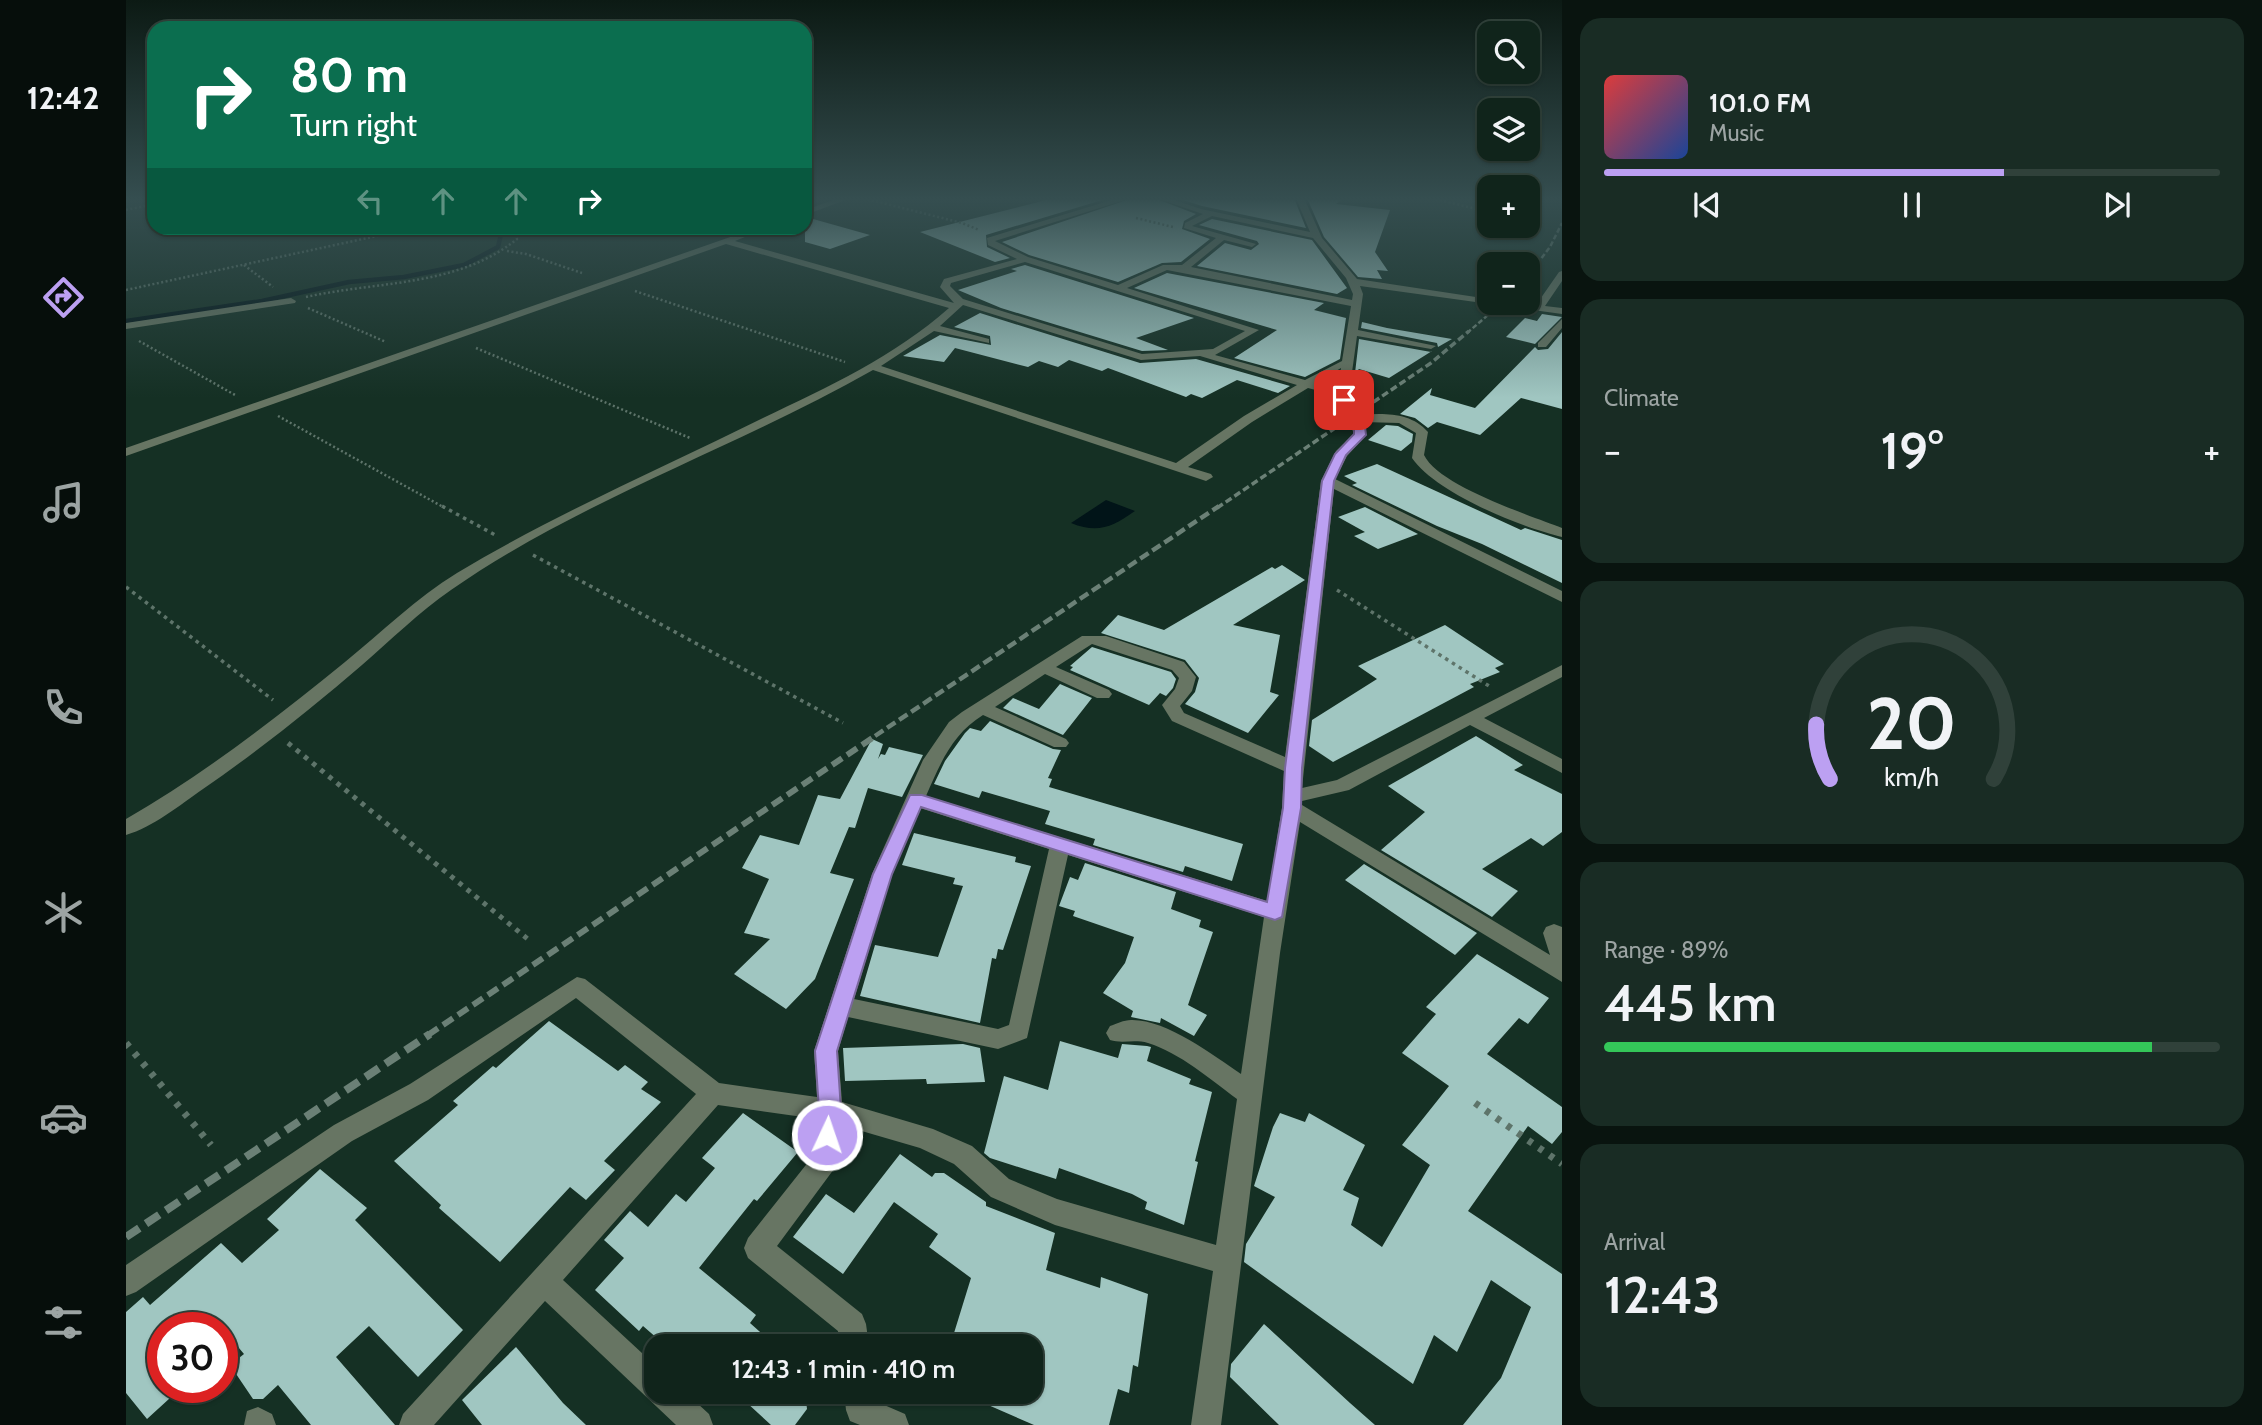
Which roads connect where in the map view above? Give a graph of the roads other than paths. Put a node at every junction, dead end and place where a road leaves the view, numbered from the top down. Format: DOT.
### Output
graph roads {
  1 [pos="659,264"];
  2 [pos="813,264"];
  3 [pos="1006,264"];
  4 [pos="1042,264"];
  5 [pos="1188,264"];
  6 [pos="1340,264"];
  7 [pos="1183,269"];
  8 [pos="1562,274"];
  9 [pos="1355,282"];
  10 [pos="1116,289"];
  11 [pos="292,300"];
  12 [pos="1477,300"];
  13 [pos="958,304"];
  14 [pos="1356,304"];
  15 [pos="1540,306"];
  16 [pos="1540,310"];
  17 [pos="1562,313"];
  18 [pos="1562,322"];
  19 [pos="126,326"];
  20 [pos="932,327"];
  21 [pos="1352,332"];
  22 [pos="985,341"];
  23 [pos="1542,345"];
  24 [pos="1430,346"];
  25 [pos="1195,354"];
  26 [pos="1348,363"];
  27 [pos="869,368"];
  28 [pos="1306,384"];
  29 [pos="1343,394"];
  30 [pos="1356,419"];
  31 [pos="126,452"];
  32 [pos="1177,468"];
  33 [pos="1206,477"];
  34 [pos="1328,481"];
  35 [pos="1562,533"];
  36 [pos="1562,597"];
  37 [pos="1043,667"];
  38 [pos="1562,670"];
  39 [pos="1102,694"];
  40 [pos="981,707"];
  41 [pos="1470,718"];
  42 [pos="1060,743"];
  43 [pos="1293,768"];
  44 [pos="1562,768"];
  45 [pos="916,800"];
  46 [pos="1292,803"];
  47 [pos="126,828"];
  48 [pos="1060,845"];
  49 [pos="1275,912"];
  50 [pos="1554,933"];
  51 [pos="1562,957"];
  52 [pos="1562,973"];
  53 [pos="841,1006"];
  54 [pos="1118,1033"];
  55 [pos="713,1093"];
  56 [pos="1250,1094"];
  57 [pos="830,1110"];
  58 [pos="1228,1262"];
  59 [pos="544,1281"];
  60 [pos="126,1282"];
  61 [pos="853,1334"];
  62 [pos="644,1375"];
  63 [pos="676,1404"];
  64 [pos="860,1404"];
  65 [pos="414,1425"];
  66 [pos="698,1425"];
  67 [pos="894,1425"];
  68 [pos="1206,1425"];
  1 -- 31 [label="street"];
  2 -- 13 [label="street"];
  3 -- 13 [label="street"];
  4 -- 10 [label="street"];
  5 -- 7 [label="street"];
  6 -- 9 [label="street"];
  7 -- 10 [label="street"];
  7 -- 14 [label="street"];
  8 -- 15 [label="street"];
  9 -- 12 [label="street"];
  9 -- 14 [label="street"];
  10 -- 25 [label="street"];
  11 -- 19 [label="street"];
  13 -- 20 [label="street"];
  13 -- 25 [label="street"];
  14 -- 21 [label="street"];
  15 -- 17 [label="street"];
  16 -- 17 [label="street"];
  18 -- 23 [label="street"];
  20 -- 22 [label="street"];
  20 -- 27 [label="street"];
  21 -- 24 [label="street"];
  21 -- 26 [label="street"];
  25 -- 28 [label="street"];
  26 -- 28 [label="street"];
  26 -- 29 [label="street"];
  27 -- 32 [label="street"];
  27 -- 47 [label="street"];
  28 -- 29 [label="street"];
  28 -- 32 [label="street"];
  29 -- 30 [label="street"];
  30 -- 34 [label="street"];
  30 -- 35 [label="street"];
  32 -- 33 [label="street"];
  34 -- 36 [label="street"];
  34 -- 43 [label="street"];
  37 -- 39 [label="street"];
  37 -- 40 [label="street"];
  37 -- 43 [label="street"];
  38 -- 41 [label="street"];
  40 -- 42 [label="street"];
  40 -- 45 [label="street"];
  41 -- 44 [label="street"];
  41 -- 46 [label="street"];
  43 -- 46 [label="street"];
  45 -- 48 [label="street"];
  45 -- 53 [label="street"];
  46 -- 49 [label="street"];
  46 -- 52 [label="street"];
  48 -- 49 [label="street"];
  48 -- 53 [label="street"];
  49 -- 56 [label="street"];
  50 -- 51 [label="street"];
  53 -- 57 [label="street"];
  54 -- 56 [label="street"];
  55 -- 57 [label="street"];
  55 -- 59 [label="street"];
  55 -- 60 [label="street"];
  56 -- 58 [label="street"];
  57 -- 58 [label="street"];
  57 -- 61 [label="street"];
  58 -- 68 [label="street"];
  59 -- 62 [label="street"];
  59 -- 65 [label="street"];
  63 -- 66 [label="street"];
  64 -- 67 [label="street"];
}
